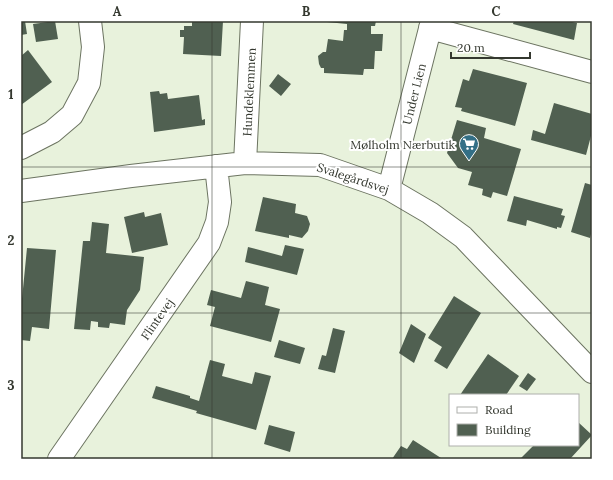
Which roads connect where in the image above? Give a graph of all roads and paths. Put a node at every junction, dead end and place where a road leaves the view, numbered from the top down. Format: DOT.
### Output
graph roads {
  1 [pos="90,21"];
  2 [pos="252,21"];
  3 [pos="431,24"];
  4 [pos="592,72"];
  5 [pos="21,148"];
  6 [pos="245,162"];
  7 [pos="216,166"];
  8 [pos="389,189"];
  9 [pos="21,191"];
  10 [pos="592,372"];
  11 [pos="59,459"];
  1 -- 5 [label="street"];
  2 -- 6 [label="street, Hundeklemmen"];
  3 -- 4 [label="street"];
  3 -- 8 [label="street, Under Lien"];
  6 -- 7 [label="street, Svalegårdsvej"];
  6 -- 8 [label="street, Svalegårdsvej"];
  7 -- 9 [label="street, Svalegårdsvej"];
  7 -- 11 [label="street, Flintevej"];
  8 -- 10 [label="street, Svalegårdsvej"];
}
